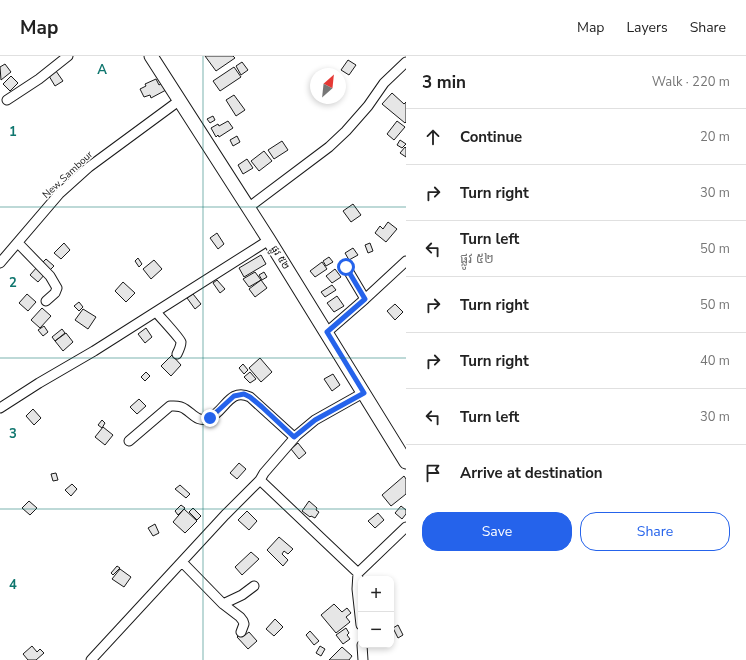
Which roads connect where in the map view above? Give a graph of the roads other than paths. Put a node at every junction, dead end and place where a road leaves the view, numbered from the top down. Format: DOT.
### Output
graph roads {
  1 [pos="68,56"];
  2 [pos="151,56"];
  3 [pos="406,62"];
  4 [pos="6,100"];
  5 [pos="180,100"];
  6 [pos="248,208"];
  7 [pos="269,240"];
  8 [pos="18,243"];
  9 [pos="406,261"];
  10 [pos="0,262"];
  11 [pos="346,267"];
  12 [pos="365,299"];
  13 [pos="46,301"];
  14 [pos="156,312"];
  15 [pos="327,332"];
  16 [pos="177,354"];
  17 [pos="364,393"];
  18 [pos="0,408"];
  19 [pos="294,437"];
  20 [pos="129,441"];
  21 [pos="406,462"];
  22 [pos="260,480"];
  23 [pos="406,527"];
  24 [pos="182,562"];
  25 [pos="358,573"];
  26 [pos="254,586"];
  27 [pos="223,604"];
  28 [pos="360,612"];
  29 [pos="241,632"];
  30 [pos="362,648"];
  31 [pos="91,660"];
  32 [pos="363,660"];
  1 -- 4 [label="street"];
  2 -- 5 [label="street, ផ្លូវ ៥២"];
  3 -- 6 [label="street"];
  5 -- 6 [label="street, ផ្លូវ ៥២"];
  5 -- 8 [label="street, New Sambour"];
  6 -- 7 [label="street, ផ្លូវ ៥២"];
  7 -- 14 [label="street"];
  7 -- 15 [label="street, ផ្លូវ ៥២"];
  8 -- 10 [label="street, New Sambour"];
  8 -- 13 [label="street"];
  9 -- 12 [label="street"];
  11 -- 12 [label="street"];
  12 -- 15 [label="street"];
  14 -- 16 [label="street"];
  14 -- 18 [label="street"];
  15 -- 17 [label="street, ផ្លូវ ៥២"];
  17 -- 19 [label="street"];
  17 -- 21 [label="street, ផ្លូវ ៥២"];
  19 -- 20 [label="street"];
  19 -- 22 [label="street"];
  22 -- 24 [label="street"];
  22 -- 25 [label="street"];
  23 -- 25 [label="street"];
  24 -- 27 [label="street"];
  24 -- 31 [label="street"];
  25 -- 28 [label="street"];
  26 -- 27 [label="street"];
  27 -- 29 [label="street"];
  30 -- 32 [label="street"];
}
